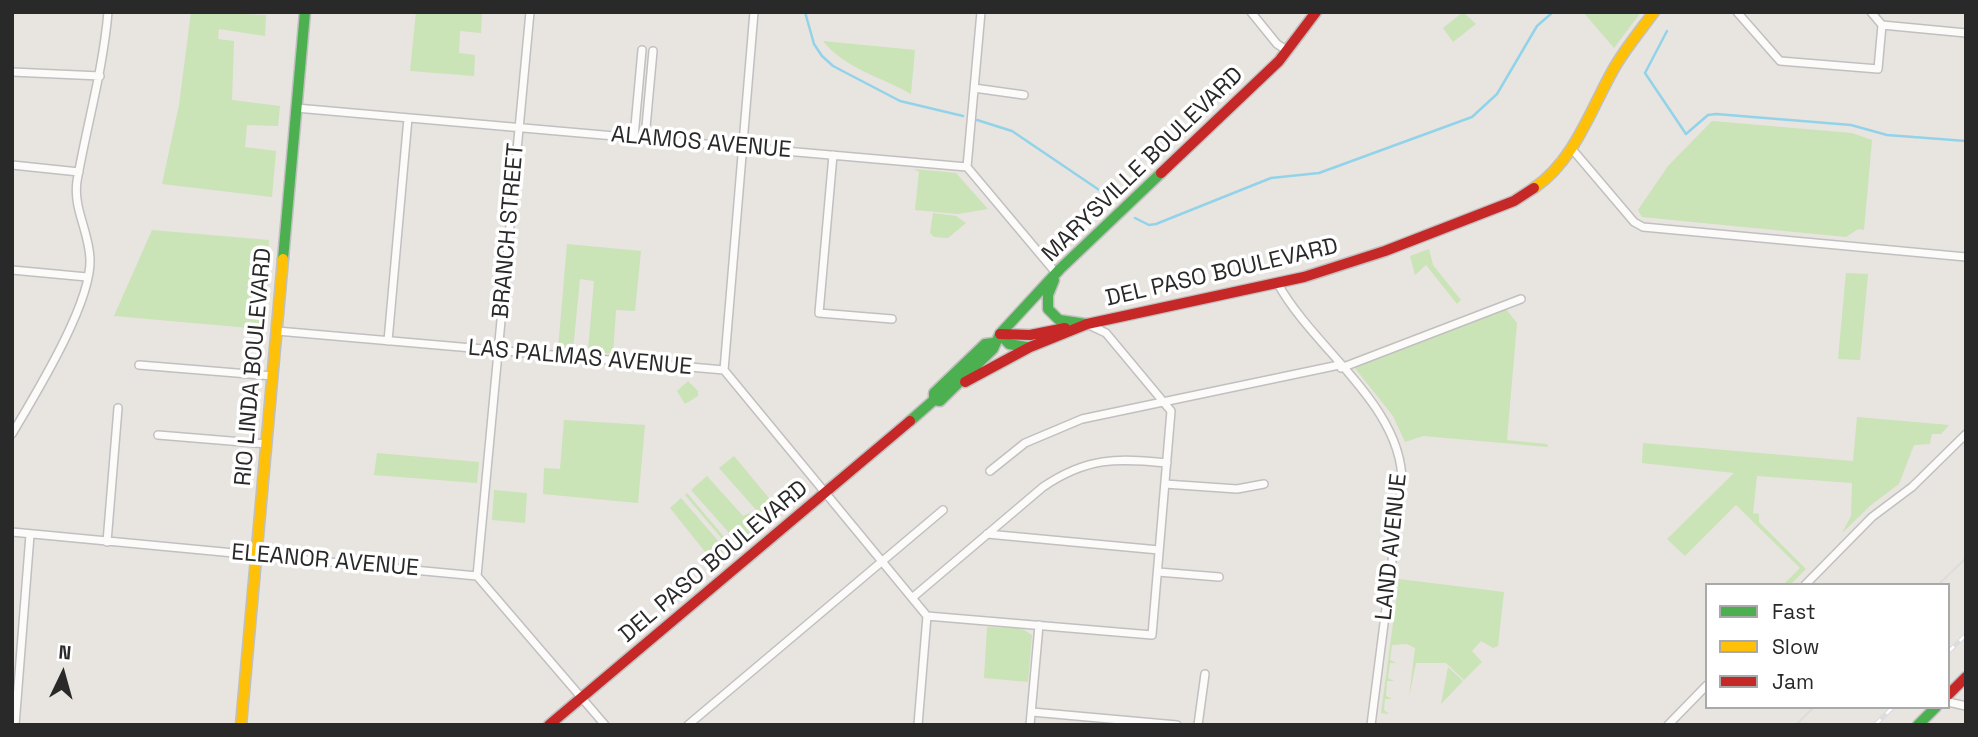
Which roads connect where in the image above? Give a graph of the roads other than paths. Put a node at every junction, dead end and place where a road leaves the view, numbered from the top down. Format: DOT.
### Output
graph roads {
  1 [pos="108,12"];
  2 [pos="305,12"];
  3 [pos="530,12"];
  4 [pos="754,12"];
  5 [pos="981,12"];
  6 [pos="1251,12"];
  7 [pos="1316,12"];
  8 [pos="1654,12"];
  9 [pos="1737,12"];
  10 [pos="1871,12"];
  11 [pos="1882,25"];
  12 [pos="1966,33"];
  13 [pos="642,50"];
  14 [pos="653,51"];
  15 [pos="1288,51"];
  16 [pos="641,61"];
  17 [pos="652,62"];
  18 [pos="12,72"];
  19 [pos="100,76"];
  20 [pos="974,88"];
  21 [pos="1024,95"];
  22 [pos="296,108"];
  23 [pos="408,118"];
  24 [pos="518,127"];
  25 [pos="634,137"];
  26 [pos="645,138"];
  27 [pos="742,147"];
  28 [pos="1572,149"];
  29 [pos="833,155"];
  30 [pos="12,165"];
  31 [pos="967,167"];
  32 [pos="79,172"];
  33 [pos="1966,257"];
  34 [pos="12,270"];
  35 [pos="1056,273"];
  36 [pos="87,277"];
  37 [pos="1278,284"];
  38 [pos="1521,299"];
  39 [pos="892,319"];
  40 [pos="1087,324"];
  41 [pos="277,331"];
  42 [pos="996,339"];
  43 [pos="388,341"];
  44 [pos="1030,347"];
  45 [pos="498,351"];
  46 [pos="139,365"];
  47 [pos="1340,367"];
  48 [pos="724,370"];
  49 [pos="273,376"];
  50 [pos="950,391"];
  51 [pos="934,400"];
  52 [pos="1164,402"];
  53 [pos="118,408"];
  54 [pos="12,434"];
  55 [pos="1966,434"];
  56 [pos="158,435"];
  57 [pos="267,444"];
  58 [pos="1167,463"];
  59 [pos="990,471"];
  60 [pos="1165,484"];
  61 [pos="1264,484"];
  62 [pos="825,494"];
  63 [pos="943,510"];
  64 [pos="12,532"];
  65 [pos="987,534"];
  66 [pos="30,535"];
  67 [pos="107,542"];
  68 [pos="1159,550"];
  69 [pos="257,555"];
  70 [pos="883,563"];
  71 [pos="1158,572"];
  72 [pos="477,576"];
  73 [pos="1219,577"];
  74 [pos="1807,583"];
  75 [pos="912,598"];
  76 [pos="927,616"];
  77 [pos="1040,625"];
  78 [pos="1205,674"];
  79 [pos="1966,677"];
  80 [pos="1705,687"];
  81 [pos="1950,693"];
  82 [pos="582,697"];
  83 [pos="1934,709"];
  84 [pos="1032,712"];
  85 [pos="15,725"];
  86 [pos="241,725"];
  87 [pos="549,725"];
  88 [pos="605,725"];
  89 [pos="688,725"];
  90 [pos="918,725"];
  91 [pos="1030,725"];
  92 [pos="1177,725"];
  93 [pos="1198,725"];
  94 [pos="1371,725"];
  95 [pos="1668,725"];
  96 [pos="1918,725"];
  1 -- 19 [label="street"];
  2 -- 22 [label="main road, RIO LINDA BOULEVARD"];
  3 -- 24 [label="street, BRANCH STREET"];
  4 -- 27 [label="street"];
  5 -- 20 [label="street"];
  6 -- 15 [label="street"];
  7 -- 15 [label="main road, MARYSVILLE BOULEVARD"];
  8 -- 28 [label="main road, DEL PASO BOULEVARD"];
  9 -- 11 [label="street"];
  10 -- 11 [label="street"];
  11 -- 12 [label="street"];
  13 -- 16 [label="street"];
  14 -- 17 [label="street"];
  15 -- 35 [label="main road, MARYSVILLE BOULEVARD"];
  16 -- 17 [label="street"];
  16 -- 25 [label="street"];
  17 -- 26 [label="street"];
  18 -- 19 [label="street"];
  19 -- 32 [label="street"];
  20 -- 21 [label="street"];
  20 -- 31 [label="street"];
  22 -- 23 [label="street, ALAMOS AVENUE"];
  22 -- 41 [label="main road, RIO LINDA BOULEVARD"];
  23 -- 24 [label="street, ALAMOS AVENUE"];
  23 -- 43 [label="street"];
  24 -- 25 [label="street, ALAMOS AVENUE"];
  24 -- 45 [label="street, BRANCH STREET"];
  25 -- 26 [label="street, ALAMOS AVENUE"];
  26 -- 27 [label="street, ALAMOS AVENUE"];
  27 -- 29 [label="street, ALAMOS AVENUE"];
  27 -- 48 [label="street"];
  28 -- 33 [label="street"];
  28 -- 37 [label="main road, DEL PASO BOULEVARD"];
  29 -- 31 [label="street, ALAMOS AVENUE"];
  29 -- 39 [label="street"];
  30 -- 32 [label="street"];
  31 -- 35 [label="street"];
  32 -- 36 [label="street"];
  34 -- 36 [label="street"];
  35 -- 40 [label="main road"];
  35 -- 42 [label="main road, MARYSVILLE BOULEVARD"];
  36 -- 54 [label="street"];
  37 -- 40 [label="main road, DEL PASO BOULEVARD"];
  37 -- 47 [label="street, LAND AVENUE"];
  38 -- 47 [label="street"];
  40 -- 42 [label="main road"];
  40 -- 44 [label="main road, DEL PASO BOULEVARD"];
  40 -- 52 [label="street"];
  41 -- 43 [label="street, LAS PALMAS AVENUE"];
  41 -- 49 [label="main road, RIO LINDA BOULEVARD"];
  42 -- 44 [label="main road"];
  42 -- 50 [label="main road, MARYSVILLE BOULEVARD"];
  42 -- 51 [label="main road, MARYSVILLE BOULEVARD"];
  43 -- 45 [label="street, LAS PALMAS AVENUE"];
  44 -- 50 [label="main road, DEL PASO BOULEVARD"];
  45 -- 48 [label="street, LAS PALMAS AVENUE"];
  45 -- 72 [label="street, BRANCH STREET"];
  46 -- 49 [label="street"];
  47 -- 52 [label="street"];
  47 -- 94 [label="street, LAND AVENUE"];
  48 -- 62 [label="street, LAS PALMAS AVENUE"];
  49 -- 57 [label="main road, RIO LINDA BOULEVARD"];
  50 -- 51 [label="main road, MARYSVILLE BOULEVARD"];
  51 -- 62 [label="main road, DEL PASO BOULEVARD"];
  52 -- 58 [label="street"];
  52 -- 59 [label="street"];
  53 -- 67 [label="street"];
  55 -- 74 [label="street"];
  56 -- 57 [label="street"];
  57 -- 69 [label="main road, RIO LINDA BOULEVARD"];
  58 -- 60 [label="street"];
  58 -- 65 [label="street"];
  60 -- 61 [label="street"];
  60 -- 68 [label="street"];
  62 -- 70 [label="street, LAS PALMAS AVENUE"];
  62 -- 82 [label="main road, DEL PASO BOULEVARD"];
  63 -- 70 [label="street"];
  64 -- 66 [label="street, ELEANOR AVENUE"];
  65 -- 68 [label="street"];
  65 -- 75 [label="street"];
  66 -- 67 [label="street, ELEANOR AVENUE"];
  66 -- 85 [label="street"];
  67 -- 69 [label="street, ELEANOR AVENUE"];
  68 -- 71 [label="street"];
  69 -- 72 [label="street, ELEANOR AVENUE"];
  69 -- 86 [label="main road, RIO LINDA BOULEVARD"];
  70 -- 75 [label="street, LAS PALMAS AVENUE"];
  70 -- 89 [label="street"];
  71 -- 73 [label="street"];
  71 -- 77 [label="street"];
  72 -- 82 [label="street"];
  75 -- 76 [label="street, LAS PALMAS AVENUE"];
  76 -- 77 [label="street"];
  76 -- 90 [label="street"];
  77 -- 84 [label="street"];
  78 -- 93 [label="street"];
  79 -- 81 [label="main road"];
  80 -- 95 [label="street"];
  82 -- 87 [label="main road, DEL PASO BOULEVARD"];
  82 -- 88 [label="street"];
  83 -- 96 [label="main road"];
  84 -- 91 [label="street"];
  84 -- 92 [label="street"];
}
